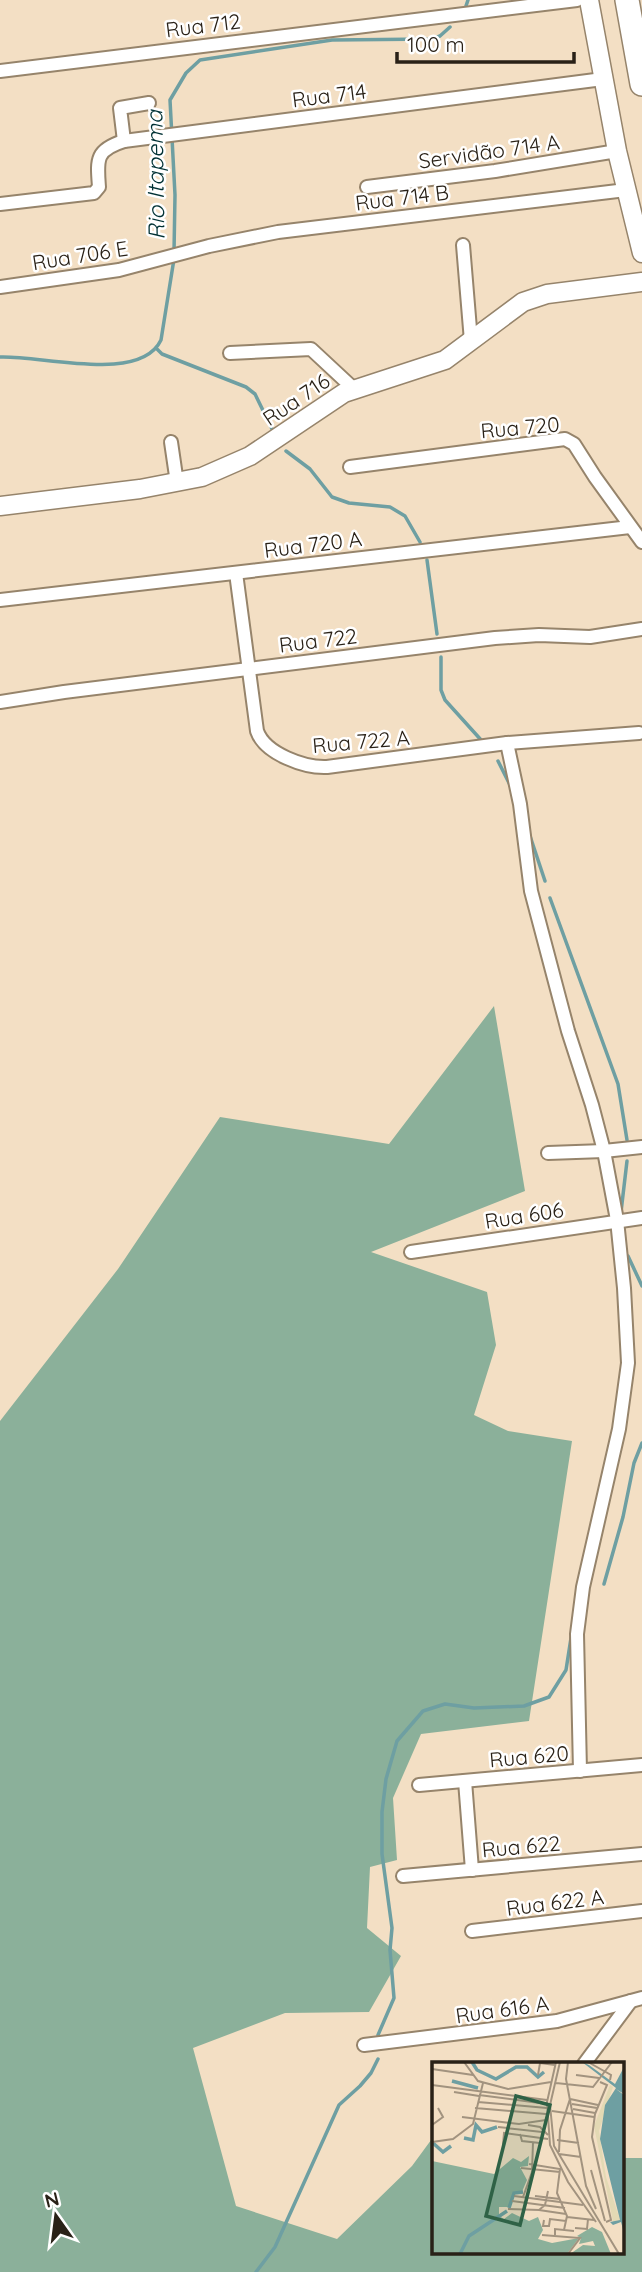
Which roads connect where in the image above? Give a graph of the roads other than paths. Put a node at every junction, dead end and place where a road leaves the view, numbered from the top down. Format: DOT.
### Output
graph roads {
  1 [pos="577,0"];
  2 [pos="589,0"];
  3 [pos="627,0"];
  4 [pos="0,71"];
  5 [pos="603,79"];
  6 [pos="642,84"];
  7 [pos="149,103"];
  8 [pos="124,141"];
  9 [pos="617,151"];
  10 [pos="366,187"];
  11 [pos="626,190"];
  12 [pos="0,204"];
  13 [pos="463,245"];
  14 [pos="642,253"];
  15 [pos="166,258"];
  16 [pos="642,282"];
  17 [pos="0,287"];
  18 [pos="471,341"];
  19 [pos="230,353"];
  20 [pos="354,389"];
  21 [pos="171,442"];
  22 [pos="350,467"];
  23 [pos="177,483"];
  24 [pos="0,506"];
  25 [pos="630,527"];
  26 [pos="642,542"];
  27 [pos="236,573"];
  28 [pos="0,600"];
  29 [pos="642,629"];
  30 [pos="248,668"];
  31 [pos="0,702"];
  32 [pos="639,733"];
  33 [pos="507,744"];
  34 [pos="642,1147"];
  35 [pos="604,1151"];
  36 [pos="548,1153"];
  37 [pos="642,1218"];
  38 [pos="617,1220"];
  39 [pos="411,1252"];
  40 [pos="642,1765"];
  41 [pos="580,1771"];
  42 [pos="465,1781"];
  43 [pos="419,1785"];
  44 [pos="642,1854"];
  45 [pos="472,1870"];
  46 [pos="403,1876"];
  47 [pos="642,1911"];
  48 [pos="472,1931"];
  49 [pos="637,1999"];
  50 [pos="364,2045"];
  51 [pos="586,2062"];
  1 -- 4 [label="street, Rua 712"];
  2 -- 5 [label="street"];
  3 -- 6 [label="highway"];
  5 -- 8 [label="street, Rua 714"];
  5 -- 9 [label="street"];
  7 -- 8 [label="street"];
  8 -- 12 [label="street"];
  9 -- 10 [label="street, Servidão 714 A"];
  9 -- 11 [label="street"];
  11 -- 14 [label="street"];
  11 -- 15 [label="street, Rua 714 B"];
  13 -- 18 [label="street"];
  15 -- 17 [label="street, Rua 706 E"];
  16 -- 18 [label="street, Rua 716"];
  18 -- 20 [label="street, Rua 716"];
  19 -- 20 [label="street"];
  20 -- 23 [label="street, Rua 716"];
  21 -- 23 [label="street"];
  22 -- 25 [label="street, Rua 720"];
  23 -- 24 [label="street, Rua 716"];
  25 -- 26 [label="street, Rua 720"];
  25 -- 27 [label="street, Rua 720 A"];
  27 -- 28 [label="street, Rua 720 A"];
  27 -- 30 [label="street, Rua 722 A"];
  29 -- 30 [label="street, Rua 722"];
  30 -- 31 [label="street, Rua 722"];
  30 -- 33 [label="street, Rua 722 A"];
  32 -- 33 [label="street, Rua 722 A"];
  33 -- 35 [label="street"];
  34 -- 35 [label="street"];
  35 -- 36 [label="street"];
  35 -- 38 [label="street"];
  37 -- 38 [label="street, Rua 606"];
  38 -- 39 [label="street, Rua 606"];
  38 -- 41 [label="street"];
  40 -- 41 [label="street, Rua 620"];
  41 -- 42 [label="street, Rua 620"];
  42 -- 43 [label="street, Rua 620"];
  42 -- 45 [label="street"];
  44 -- 45 [label="street, Rua 622"];
  45 -- 46 [label="street, Rua 622"];
  47 -- 48 [label="street, Rua 622 A"];
  49 -- 50 [label="street, Rua 616 A"];
  49 -- 51 [label="street"];
}
